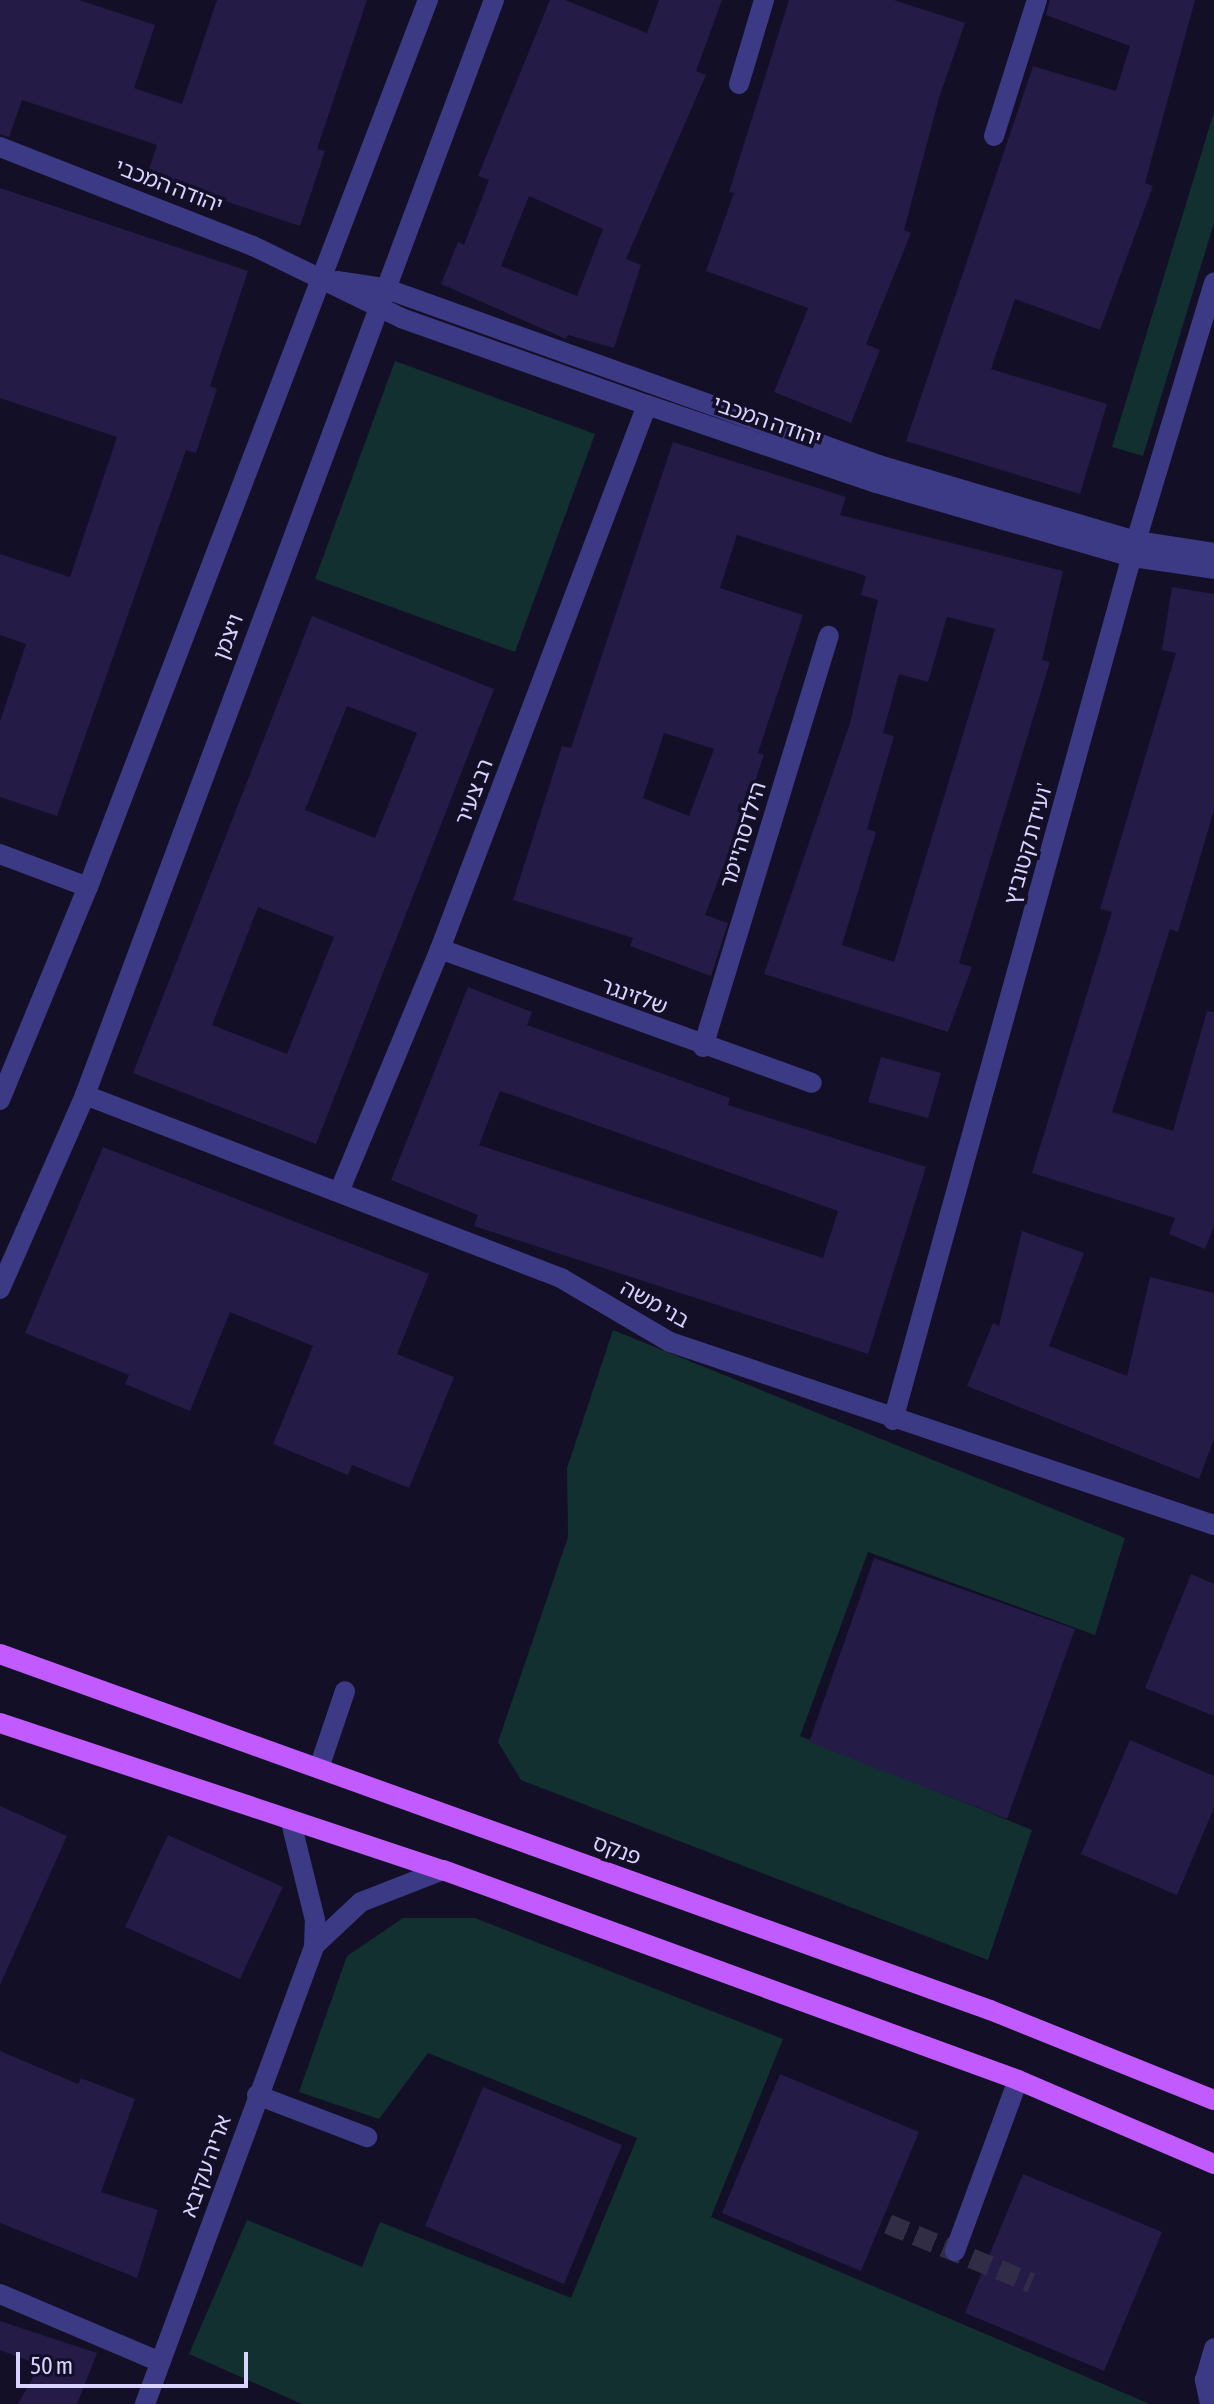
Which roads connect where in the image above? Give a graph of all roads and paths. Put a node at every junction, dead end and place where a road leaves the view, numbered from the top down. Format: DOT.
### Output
graph roads {
  1 [pos="428,0"];
  2 [pos="494,0"];
  3 [pos="764,0"];
  4 [pos="1037,0"];
  5 [pos="739,84"];
  6 [pos="994,136"];
  7 [pos="0,147"];
  8 [pos="317,278"];
  9 [pos="1214,282"];
  10 [pos="380,298"];
  11 [pos="647,405"];
  12 [pos="1134,549"];
  13 [pos="1214,553"];
  14 [pos="1214,569"];
  15 [pos="829,636"];
  16 [pos="0,854"];
  17 [pos="88,887"];
  18 [pos="440,949"];
  19 [pos="703,1047"];
  20 [pos="812,1083"];
  21 [pos="85,1095"];
  22 [pos="0,1100"];
  23 [pos="339,1192"];
  24 [pos="0,1289"];
  25 [pos="893,1420"];
  26 [pos="1214,1525"];
  27 [pos="0,1654"];
  28 [pos="345,1691"];
  29 [pos="0,1723"];
  30 [pos="319,1768"];
  31 [pos="291,1822"];
  32 [pos="443,1870"];
  33 [pos="314,1946"];
  34 [pos="1018,2080"];
  35 [pos="257,2095"];
  36 [pos="1214,2100"];
  37 [pos="367,2137"];
  38 [pos="1214,2164"];
  39 [pos="955,2251"];
  40 [pos="0,2294"];
  41 [pos="1214,2348"];
  42 [pos="160,2362"];
  43 [pos="145,2404"];
  44 [pos="1210,2404"];
  1 -- 8 [label="street, ויצמן"];
  2 -- 10 [label="street, ויצמן"];
  3 -- 5 [label="street"];
  4 -- 6 [label="street"];
  7 -- 8 [label="street, יהודה המכבי"];
  8 -- 10 [label="street, יהודה המכבי"];
  8 -- 17 [label="street, ויצמן"];
  9 -- 12 [label="street, ועידת קטוביץ'"];
  10 -- 11 [label="street, יהודה המכבי"];
  10 -- 12 [label="street, יהודה המכבי"];
  10 -- 21 [label="street, ויצמן"];
  11 -- 12 [label="street, יהודה המכבי"];
  11 -- 18 [label="street, רב צעיר"];
  12 -- 13 [label="street, יהודה המכבי"];
  12 -- 14 [label="street, יהודה המכבי"];
  12 -- 25 [label="street, ועידת קטוביץ'"];
  15 -- 19 [label="street, הילדסהיימר"];
  16 -- 17 [label="street"];
  17 -- 22 [label="street, ויצמן"];
  18 -- 19 [label="street, שלזינגר"];
  18 -- 23 [label="street, רב צעיר"];
  19 -- 20 [label="street, שלזינגר"];
  21 -- 23 [label="street, בני משה"];
  21 -- 24 [label="street, ויצמן"];
  23 -- 25 [label="street, בני משה"];
  25 -- 26 [label="street, בני משה"];
  27 -- 30 [label="main road, פנקס"];
  28 -- 30 [label="street"];
  29 -- 31 [label="main road"];
  30 -- 36 [label="main road, פנקס"];
  31 -- 32 [label="main road"];
  31 -- 33 [label="street, אריה עקיבא"];
  32 -- 33 [label="street, אריה עקיבא"];
  32 -- 34 [label="main road"];
  33 -- 35 [label="street, אריה עקיבא"];
  34 -- 38 [label="main road"];
  34 -- 39 [label="street"];
  35 -- 37 [label="street"];
  35 -- 42 [label="street, אריה עקיבא"];
  40 -- 42 [label="street"];
  41 -- 44 [label="street"];
  42 -- 43 [label="street, אריה עקיבא"];
}
